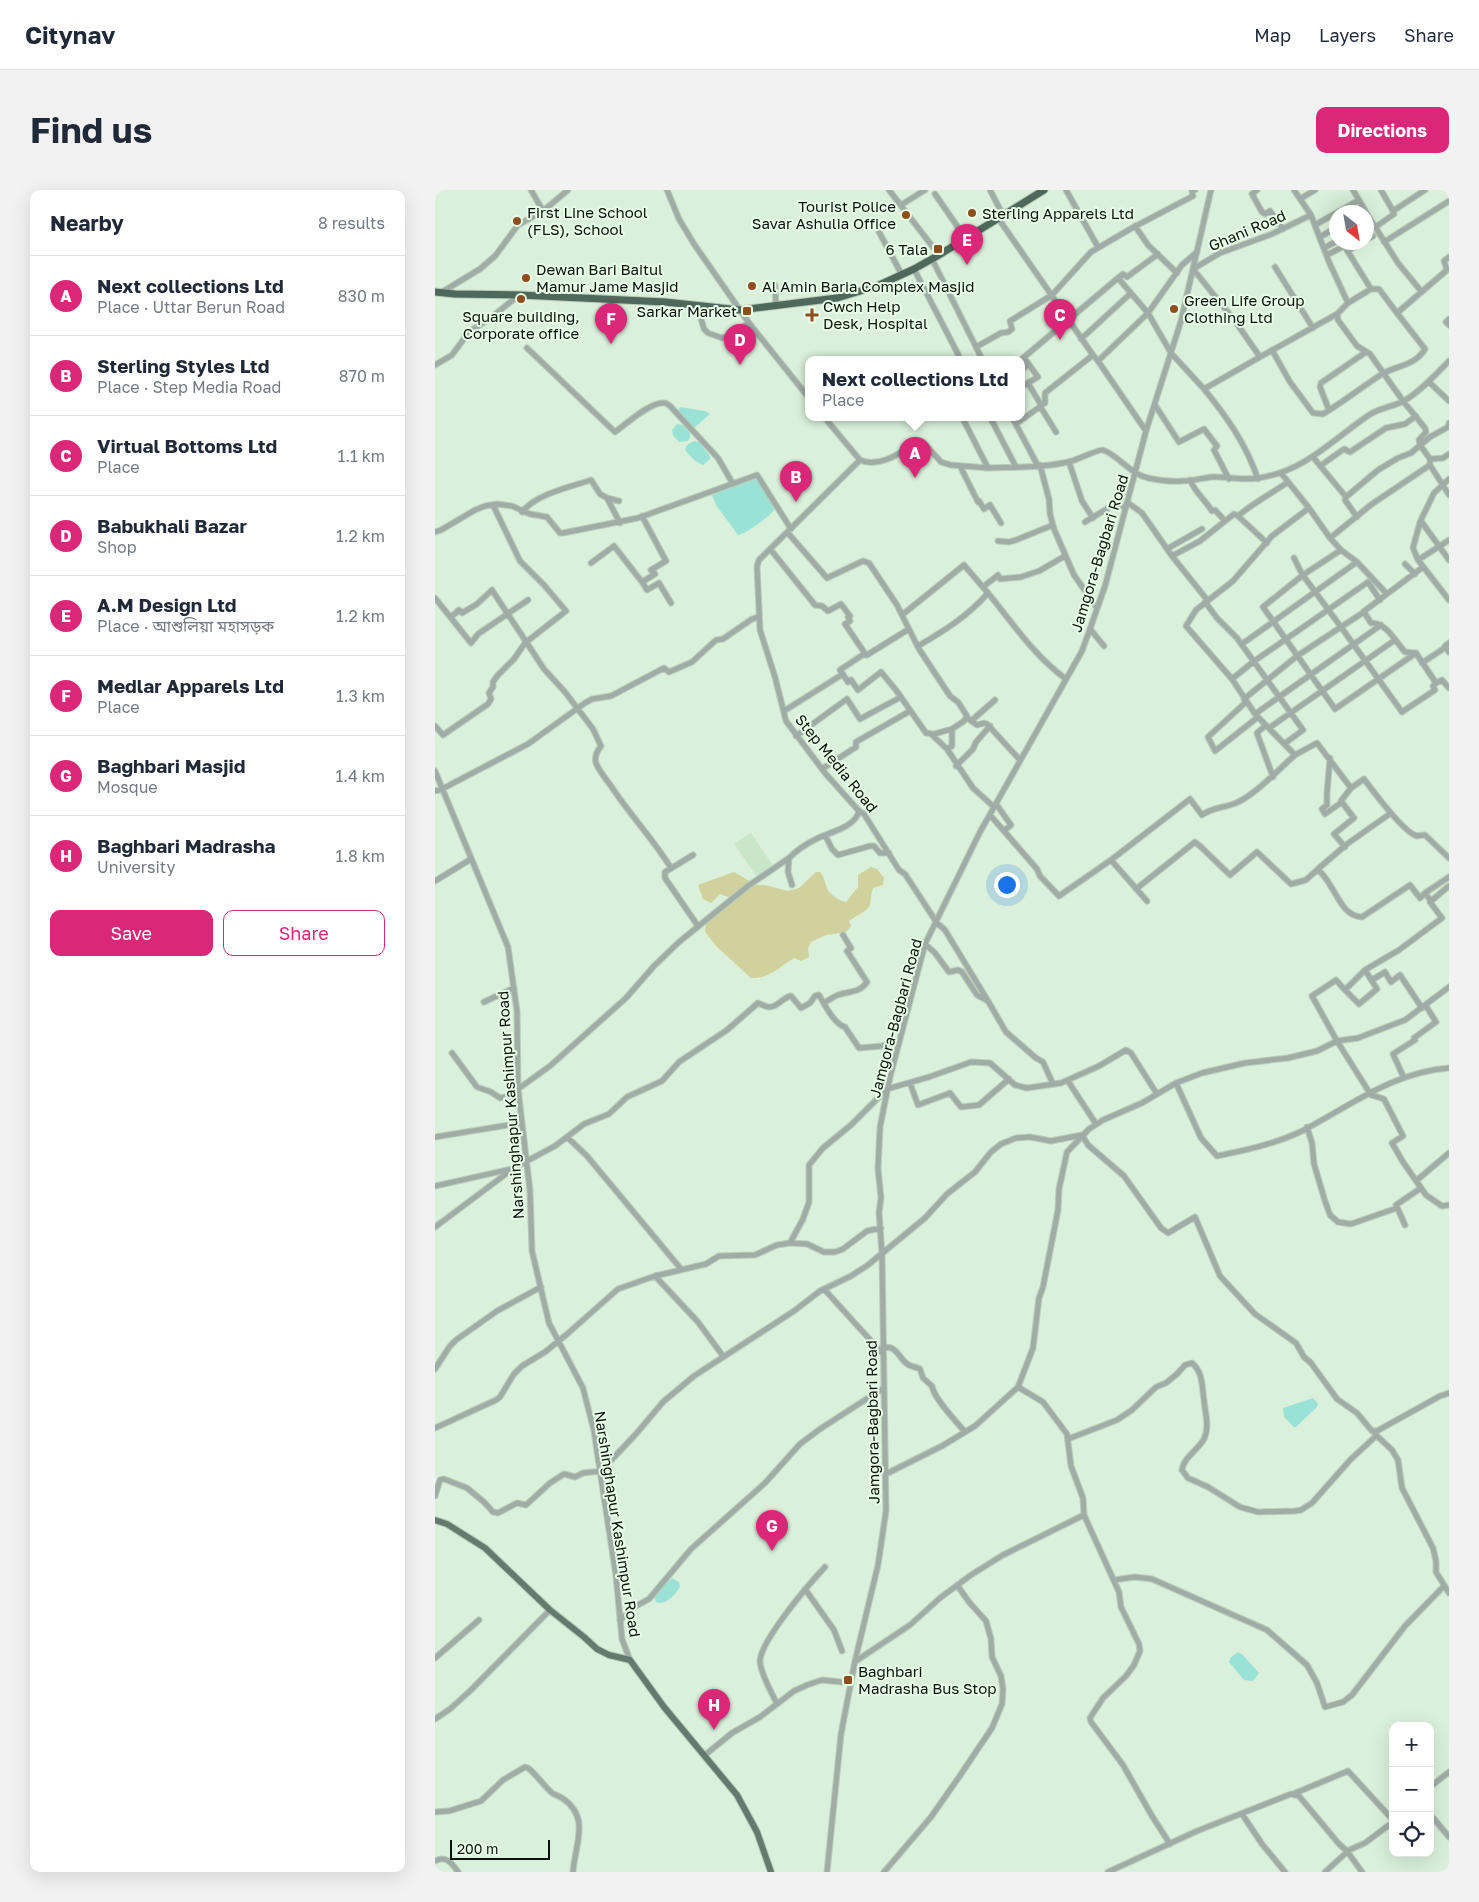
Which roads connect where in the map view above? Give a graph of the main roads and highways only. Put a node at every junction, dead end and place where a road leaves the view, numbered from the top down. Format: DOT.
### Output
graph roads {
  1 [pos="1044,190"];
  2 [pos="438,292"];
  3 [pos="435,1520"];
  4 [pos="771,1872"];
  1 -- 2 [label="highway"];
  3 -- 4 [label="main road, Narshinghapur Kashimpur Road"];
}
